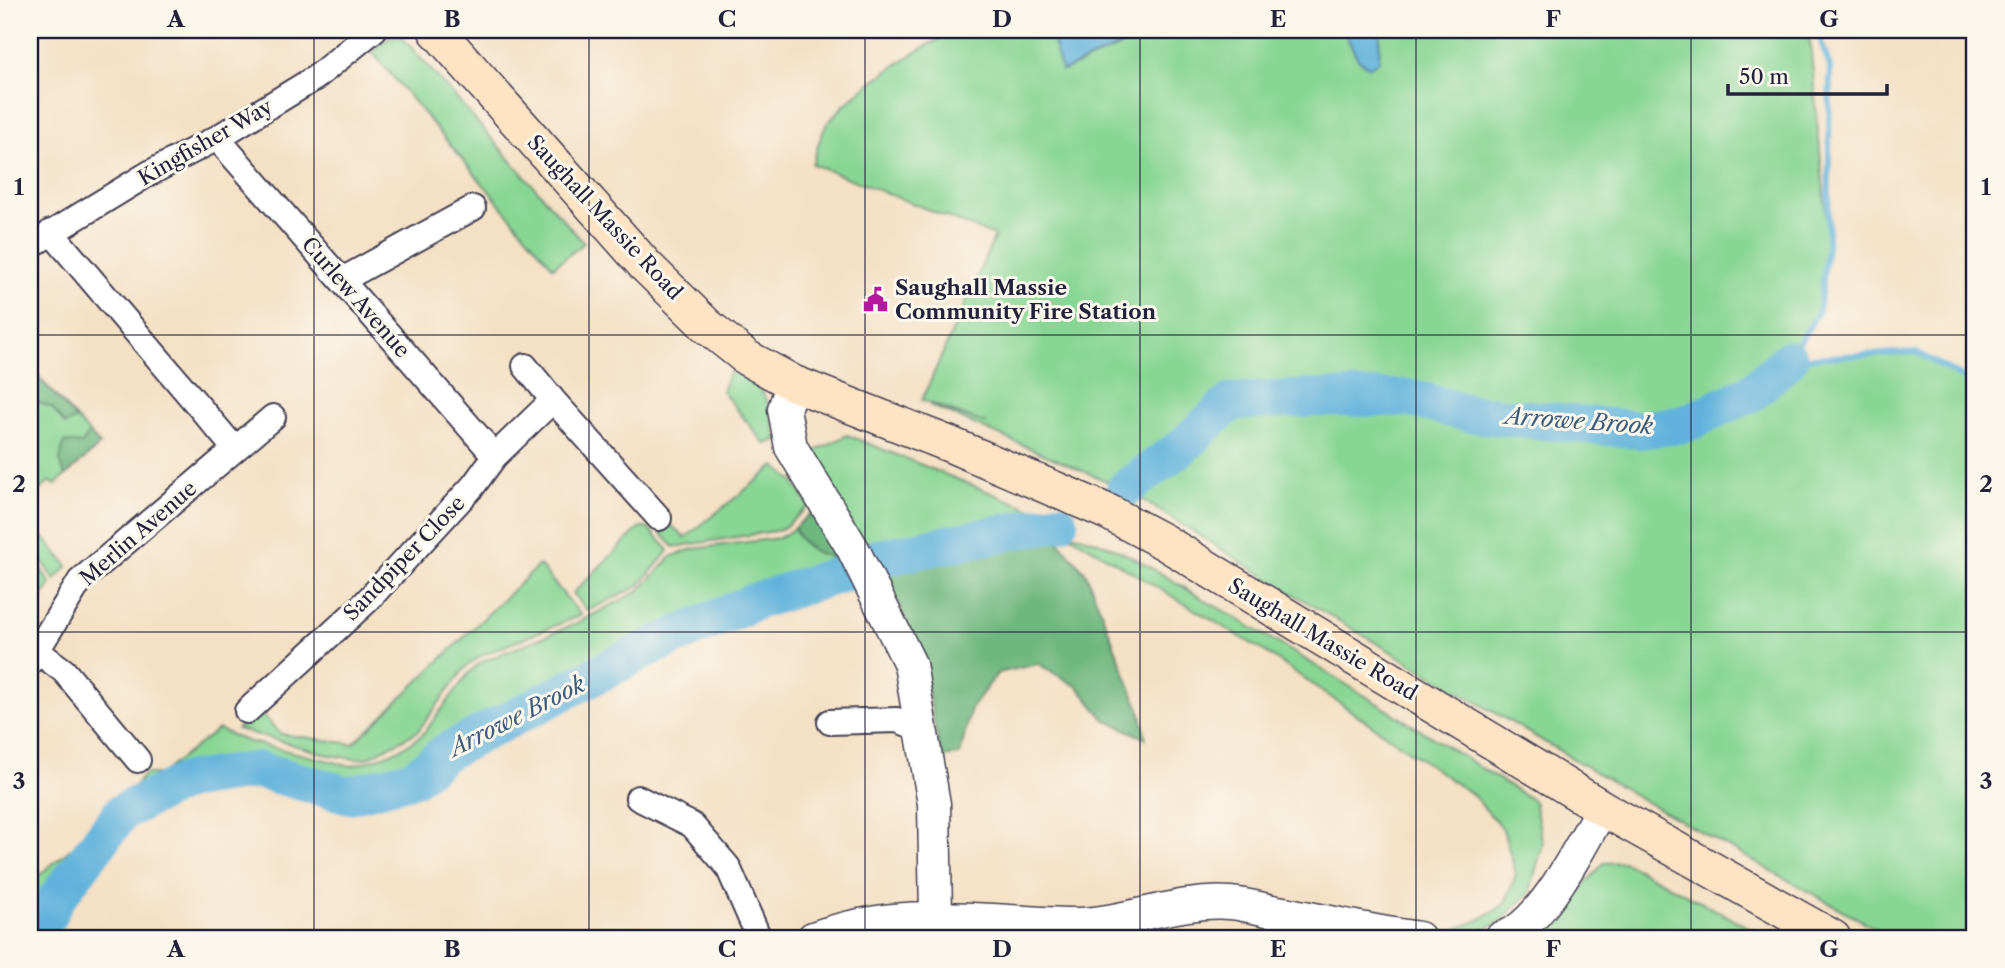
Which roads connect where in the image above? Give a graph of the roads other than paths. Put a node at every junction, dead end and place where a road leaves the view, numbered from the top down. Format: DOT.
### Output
graph roads {
  1 [pos="374,30"];
  2 [pos="436,30"];
  3 [pos="217,138"];
  4 [pos="473,208"];
  5 [pos="51,232"];
  6 [pos="30,246"];
  7 [pos="342,280"];
  8 [pos="526,366"];
  9 [pos="793,383"];
  10 [pos="554,400"];
  11 [pos="274,416"];
  12 [pos="235,449"];
  13 [pos="495,456"];
  14 [pos="659,518"];
  15 [pos="33,657"];
  16 [pos="247,711"];
  17 [pos="831,722"];
  18 [pos="921,729"];
  19 [pos="138,760"];
  20 [pos="638,798"];
  21 [pos="1602,808"];
  22 [pos="936,916"];
  23 [pos="1071,931"];
  24 [pos="759,938"];
  25 [pos="813,938"];
  26 [pos="1419,938"];
  27 [pos="1501,938"];
  28 [pos="1833,938"];
  1 -- 3 [label="street, Kingfisher Way"];
  2 -- 9 [label="main road, Saughall Massie Road"];
  3 -- 5 [label="street, Kingfisher Way"];
  3 -- 7 [label="street, Curlew Avenue"];
  4 -- 7 [label="street"];
  5 -- 6 [label="street, Kingfisher Way"];
  5 -- 12 [label="street"];
  7 -- 13 [label="street, Curlew Avenue"];
  8 -- 10 [label="street"];
  9 -- 18 [label="street"];
  9 -- 21 [label="main road, Saughall Massie Road"];
  10 -- 13 [label="street, Sandpiper Close"];
  10 -- 14 [label="street"];
  11 -- 12 [label="street, Merlin Avenue"];
  12 -- 15 [label="street, Merlin Avenue"];
  13 -- 16 [label="street, Sandpiper Close"];
  15 -- 19 [label="street"];
  17 -- 18 [label="street"];
  18 -- 22 [label="street"];
  20 -- 24 [label="street"];
  21 -- 27 [label="street"];
  21 -- 28 [label="main road, Saughall Massie Road"];
  22 -- 23 [label="street"];
  22 -- 25 [label="street"];
  23 -- 26 [label="street"];
}
